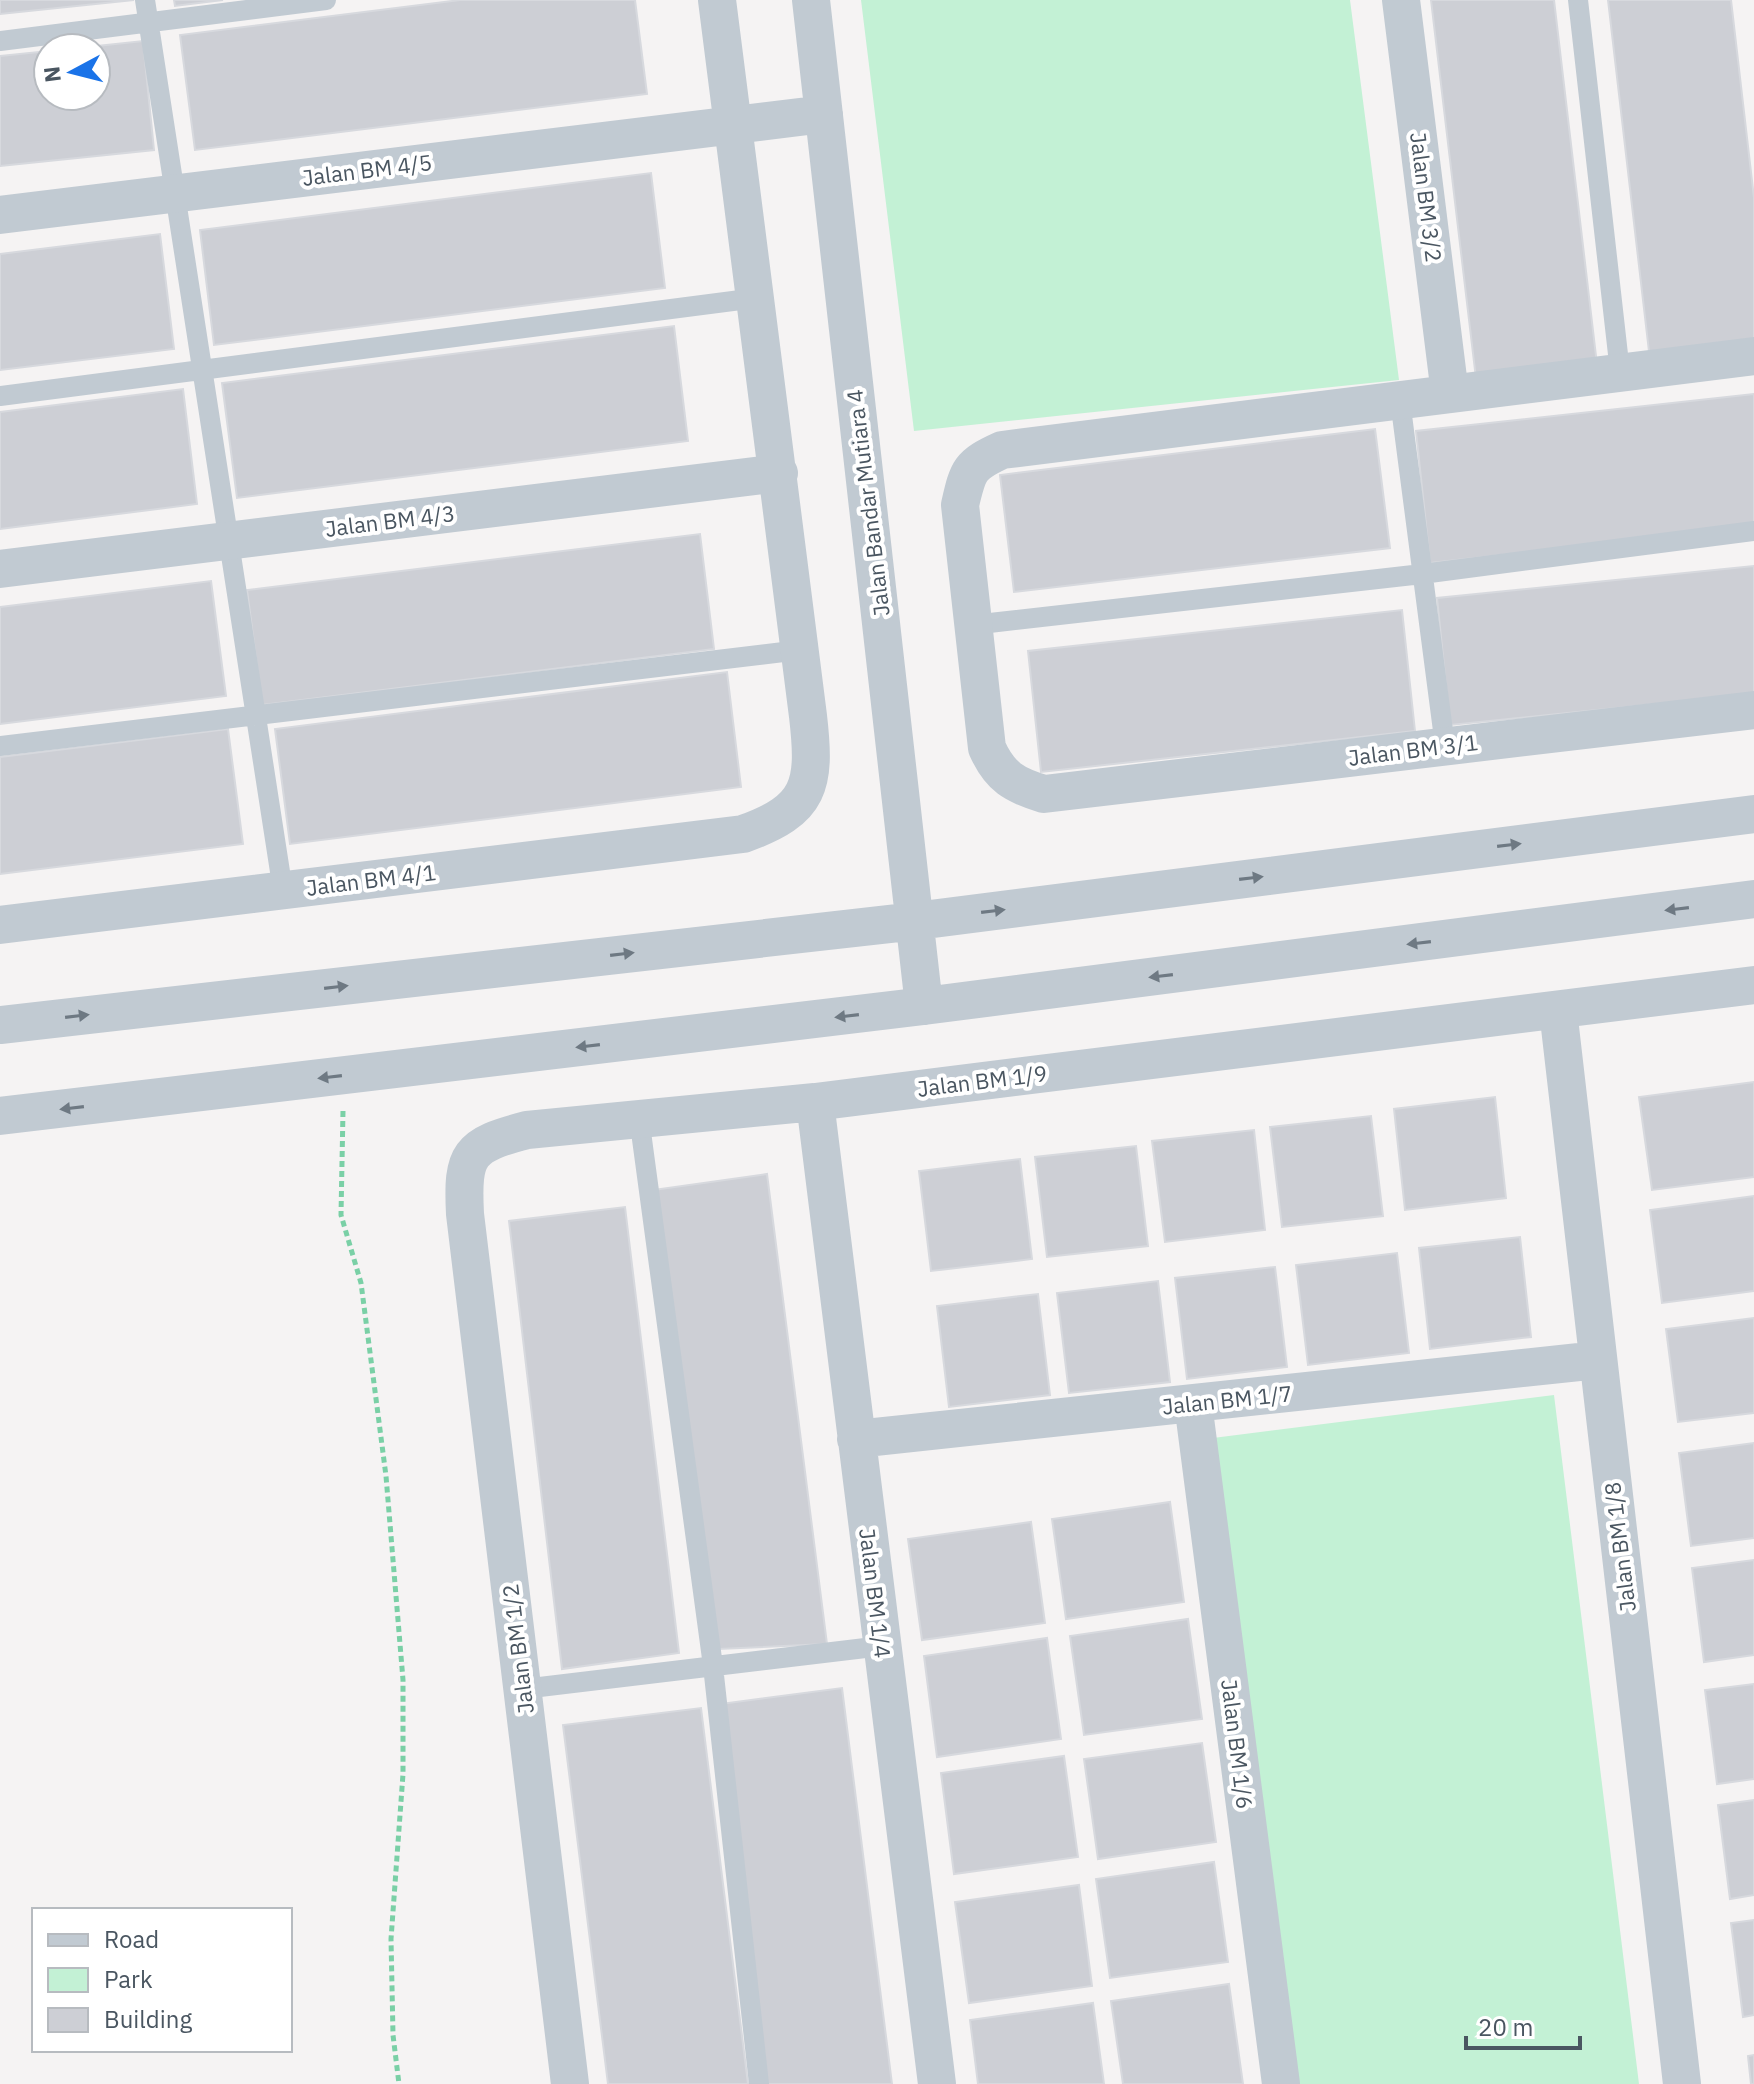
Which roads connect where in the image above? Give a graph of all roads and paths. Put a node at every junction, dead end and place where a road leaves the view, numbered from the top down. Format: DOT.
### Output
graph roads {
  1 [pos="145,0"];
  2 [pos="326,0"];
  3 [pos="717,0"];
  4 [pos="811,0"];
  5 [pos="1401,0"];
  6 [pos="1578,0"];
  7 [pos="149,22"];
  8 [pos="0,41"];
  9 [pos="824,114"];
  10 [pos="734,125"];
  11 [pos="176,194"];
  12 [pos="0,215"];
  13 [pos="756,298"];
  14 [pos="1754,356"];
  15 [pos="202,370"];
  16 [pos="1620,372"];
  17 [pos="1450,394"];
  18 [pos="0,396"];
  19 [pos="1400,400"];
  20 [pos="779,473"];
  21 [pos="1754,531"];
  22 [pos="229,541"];
  23 [pos="0,569"];
  24 [pos="1422,574"];
  25 [pos="972,625"];
  26 [pos="800,650"];
  27 [pos="1754,710"];
  28 [pos="256,715"];
  29 [pos="0,746"];
  30 [pos="1445,746"];
  31 [pos="1754,814"];
  32 [pos="283,891"];
  33 [pos="1754,899"];
  34 [pos="916,921"];
  35 [pos="0,925"];
  36 [pos="1754,985"];
  37 [pos="924,1006"];
  38 [pos="1558,1010"];
  39 [pos="0,1025"];
  40 [pos="345,1076"];
  41 [pos="815,1102"];
  42 [pos="0,1116"];
  43 [pos="639,1117"];
  44 [pos="465,1214"];
  45 [pos="1598,1360"];
  46 [pos="1193,1403"];
  47 [pos="856,1439"];
  48 [pos="882,1646"];
  49 [pos="713,1666"];
  50 [pos="523,1689"];
  51 [pos="399,2084"];
  52 [pos="570,2084"];
  53 [pos="759,2084"];
  54 [pos="937,2084"];
  55 [pos="1281,2084"];
  56 [pos="1682,2084"];
  1 -- 7 [label="lane"];
  2 -- 7 [label="lane"];
  3 -- 10 [label="street, Jalan BM 4/1"];
  4 -- 9 [label="street, Jalan Bandar Mutiara 4"];
  5 -- 17 [label="street, Jalan BM 3/2"];
  6 -- 16 [label="lane"];
  7 -- 8 [label="lane"];
  7 -- 11 [label="lane"];
  9 -- 10 [label="street, Jalan BM 4/5"];
  9 -- 34 [label="street, Jalan Bandar Mutiara 4"];
  10 -- 11 [label="street, Jalan BM 4/5"];
  10 -- 13 [label="street, Jalan BM 4/1"];
  11 -- 12 [label="street, Jalan BM 4/5"];
  11 -- 15 [label="lane"];
  13 -- 15 [label="lane"];
  13 -- 20 [label="street, Jalan BM 4/1"];
  14 -- 16 [label="street"];
  15 -- 18 [label="lane"];
  15 -- 22 [label="lane"];
  16 -- 17 [label="street"];
  17 -- 19 [label="street"];
  19 -- 24 [label="lane"];
  19 -- 25 [label="street, Jalan BM 3/1"];
  20 -- 22 [label="street, Jalan BM 4/3"];
  20 -- 26 [label="street, Jalan BM 4/1"];
  21 -- 24 [label="lane"];
  22 -- 23 [label="street, Jalan BM 4/3"];
  22 -- 28 [label="lane"];
  24 -- 25 [label="lane"];
  24 -- 30 [label="lane"];
  25 -- 30 [label="street, Jalan BM 3/1"];
  26 -- 28 [label="lane"];
  26 -- 32 [label="street, Jalan BM 4/1"];
  27 -- 30 [label="street, Jalan BM 3/1"];
  28 -- 29 [label="lane"];
  28 -- 32 [label="lane"];
  34 -- 31 [label="street, one-way"];
  32 -- 35 [label="street, Jalan BM 4/1"];
  33 -- 37 [label="street, one-way"];
  34 -- 37 [label="street, Jalan Bandar Mutiara 4"];
  39 -- 34 [label="street, one-way"];
  36 -- 38 [label="street, Jalan BM 1/9"];
  37 -- 40 [label="street, one-way"];
  38 -- 41 [label="street, Jalan BM 1/9"];
  38 -- 45 [label="street, Jalan BM 1/8"];
  40 -- 42 [label="street, one-way"];
  40 -- 51 [label="path"];
  41 -- 43 [label="street, Jalan BM 1/9"];
  41 -- 47 [label="street, Jalan BM 1/4"];
  43 -- 44 [label="street, Jalan BM 1/9"];
  43 -- 49 [label="lane"];
  44 -- 50 [label="street, Jalan BM 1/2"];
  45 -- 46 [label="street, Jalan BM 1/7"];
  45 -- 56 [label="street, Jalan BM 1/8"];
  46 -- 47 [label="street, Jalan BM 1/7"];
  46 -- 55 [label="street, Jalan BM 1/6"];
  47 -- 48 [label="street, Jalan BM 1/4"];
  48 -- 49 [label="lane"];
  48 -- 54 [label="street, Jalan BM 1/4"];
  49 -- 50 [label="lane"];
  49 -- 53 [label="lane"];
  50 -- 52 [label="street, Jalan BM 1/2"];
}
